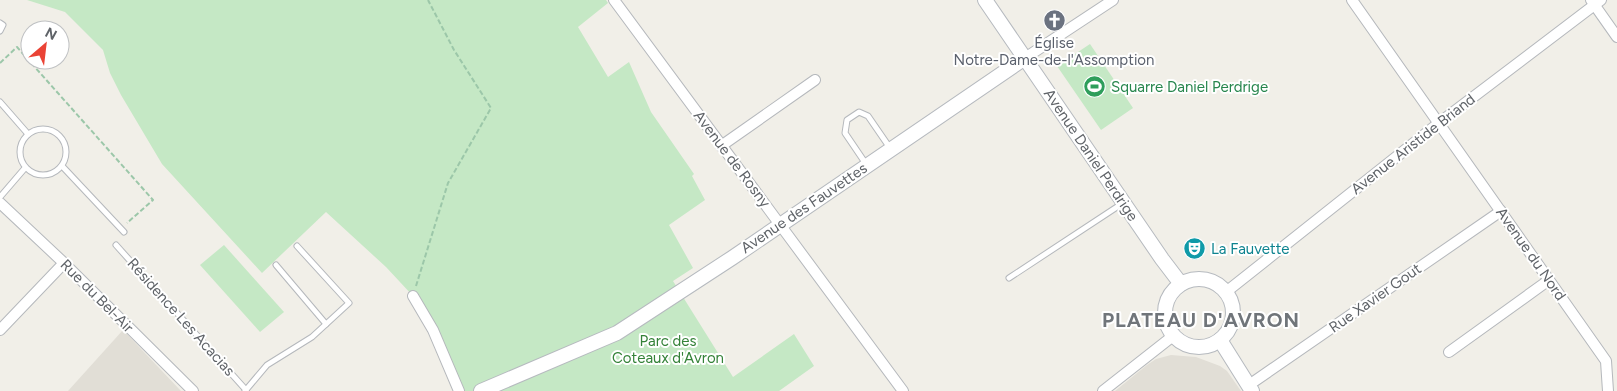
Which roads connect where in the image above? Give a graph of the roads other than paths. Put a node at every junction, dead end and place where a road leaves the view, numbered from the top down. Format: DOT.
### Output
graph roads {
  1 [pos="614,0"];
  2 [pos="985,0"];
  3 [pos="1113,0"];
  4 [pos="1352,0"];
  5 [pos="1596,2"];
  6 [pos="0,23"];
  7 [pos="0,31"];
  8 [pos="1617,37"];
  9 [pos="1025,58"];
  10 [pos="815,80"];
  11 [pos="0,102"];
  12 [pos="1439,123"];
  13 [pos="28,134"];
  14 [pos="721,146"];
  15 [pos="890,149"];
  16 [pos="866,165"];
  17 [pos="62,166"];
  18 [pos="25,168"];
  19 [pos="0,197"];
  20 [pos="0,203"];
  21 [pos="1123,203"];
  22 [pos="1501,211"];
  23 [pos="781,224"];
  24 [pos="122,230"];
  25 [pos="116,245"];
  26 [pos="297,246"];
  27 [pos="64,262"];
  28 [pos="276,265"];
  29 [pos="1009,278"];
  30 [pos="1549,280"];
  31 [pos="1181,284"];
  32 [pos="1226,292"];
  33 [pos="413,296"];
  34 [pos="326,324"];
  35 [pos="0,330"];
  36 [pos="1173,336"];
  37 [pos="1220,340"];
  38 [pos="1448,352"];
  39 [pos="1251,388"];
  40 [pos="245,390"];
  41 [pos="192,391"];
  42 [pos="459,391"];
  43 [pos="481,391"];
  44 [pos="903,391"];
  45 [pos="1103,391"];
  46 [pos="1608,391"];
  1 -- 14 [label="street, Avenue de Rosny"];
  2 -- 9 [label="street, Avenue Daniel Perdrige"];
  3 -- 9 [label="street, Avenue des Fauvettes"];
  4 -- 12 [label="street, Avenue du Nord"];
  5 -- 8 [label="street"];
  5 -- 12 [label="street, Avenue Aristide Briand"];
  6 -- 7 [label="lane"];
  9 -- 15 [label="street, Avenue des Fauvettes"];
  9 -- 21 [label="street, Avenue Daniel Perdrige"];
  10 -- 14 [label="street"];
  11 -- 13 [label="lane"];
  12 -- 22 [label="street, Avenue du Nord"];
  12 -- 32 [label="street, Avenue Aristide Briand"];
  13 -- 17 [label="lane"];
  13 -- 18 [label="lane"];
  14 -- 23 [label="street, Avenue de Rosny"];
  15 -- 16 [label="street, Avenue des Fauvettes"];
  15 -- 16 [label="lane"];
  16 -- 23 [label="street, Avenue des Fauvettes"];
  17 -- 18 [label="lane"];
  17 -- 24 [label="lane"];
  18 -- 19 [label="lane"];
  20 -- 27 [label="street, Rue du Bel-Air"];
  21 -- 29 [label="lane"];
  21 -- 31 [label="street, Avenue Daniel Perdrige"];
  22 -- 30 [label="street, Avenue du Nord"];
  22 -- 39 [label="street, Rue Xavier Gout"];
  23 -- 43 [label="street, Avenue des Fauvettes"];
  23 -- 44 [label="street, Avenue de Rosny"];
  25 -- 40 [label="lane, Résidence Les Acacias"];
  26 -- 34 [label="lane, Résidence Les Acacias"];
  27 -- 35 [label="street"];
  27 -- 41 [label="street, Rue du Bel-Air"];
  28 -- 34 [label="lane"];
  30 -- 38 [label="street"];
  30 -- 46 [label="street, Avenue du Nord"];
  31 -- 32 [label="street"];
  31 -- 36 [label="street"];
  32 -- 37 [label="street"];
  33 -- 42 [label="street"];
  34 -- 40 [label="lane, Résidence Les Acacias"];
  36 -- 37 [label="street"];
  36 -- 45 [label="street"];
  37 -- 39 [label="street"];
}
